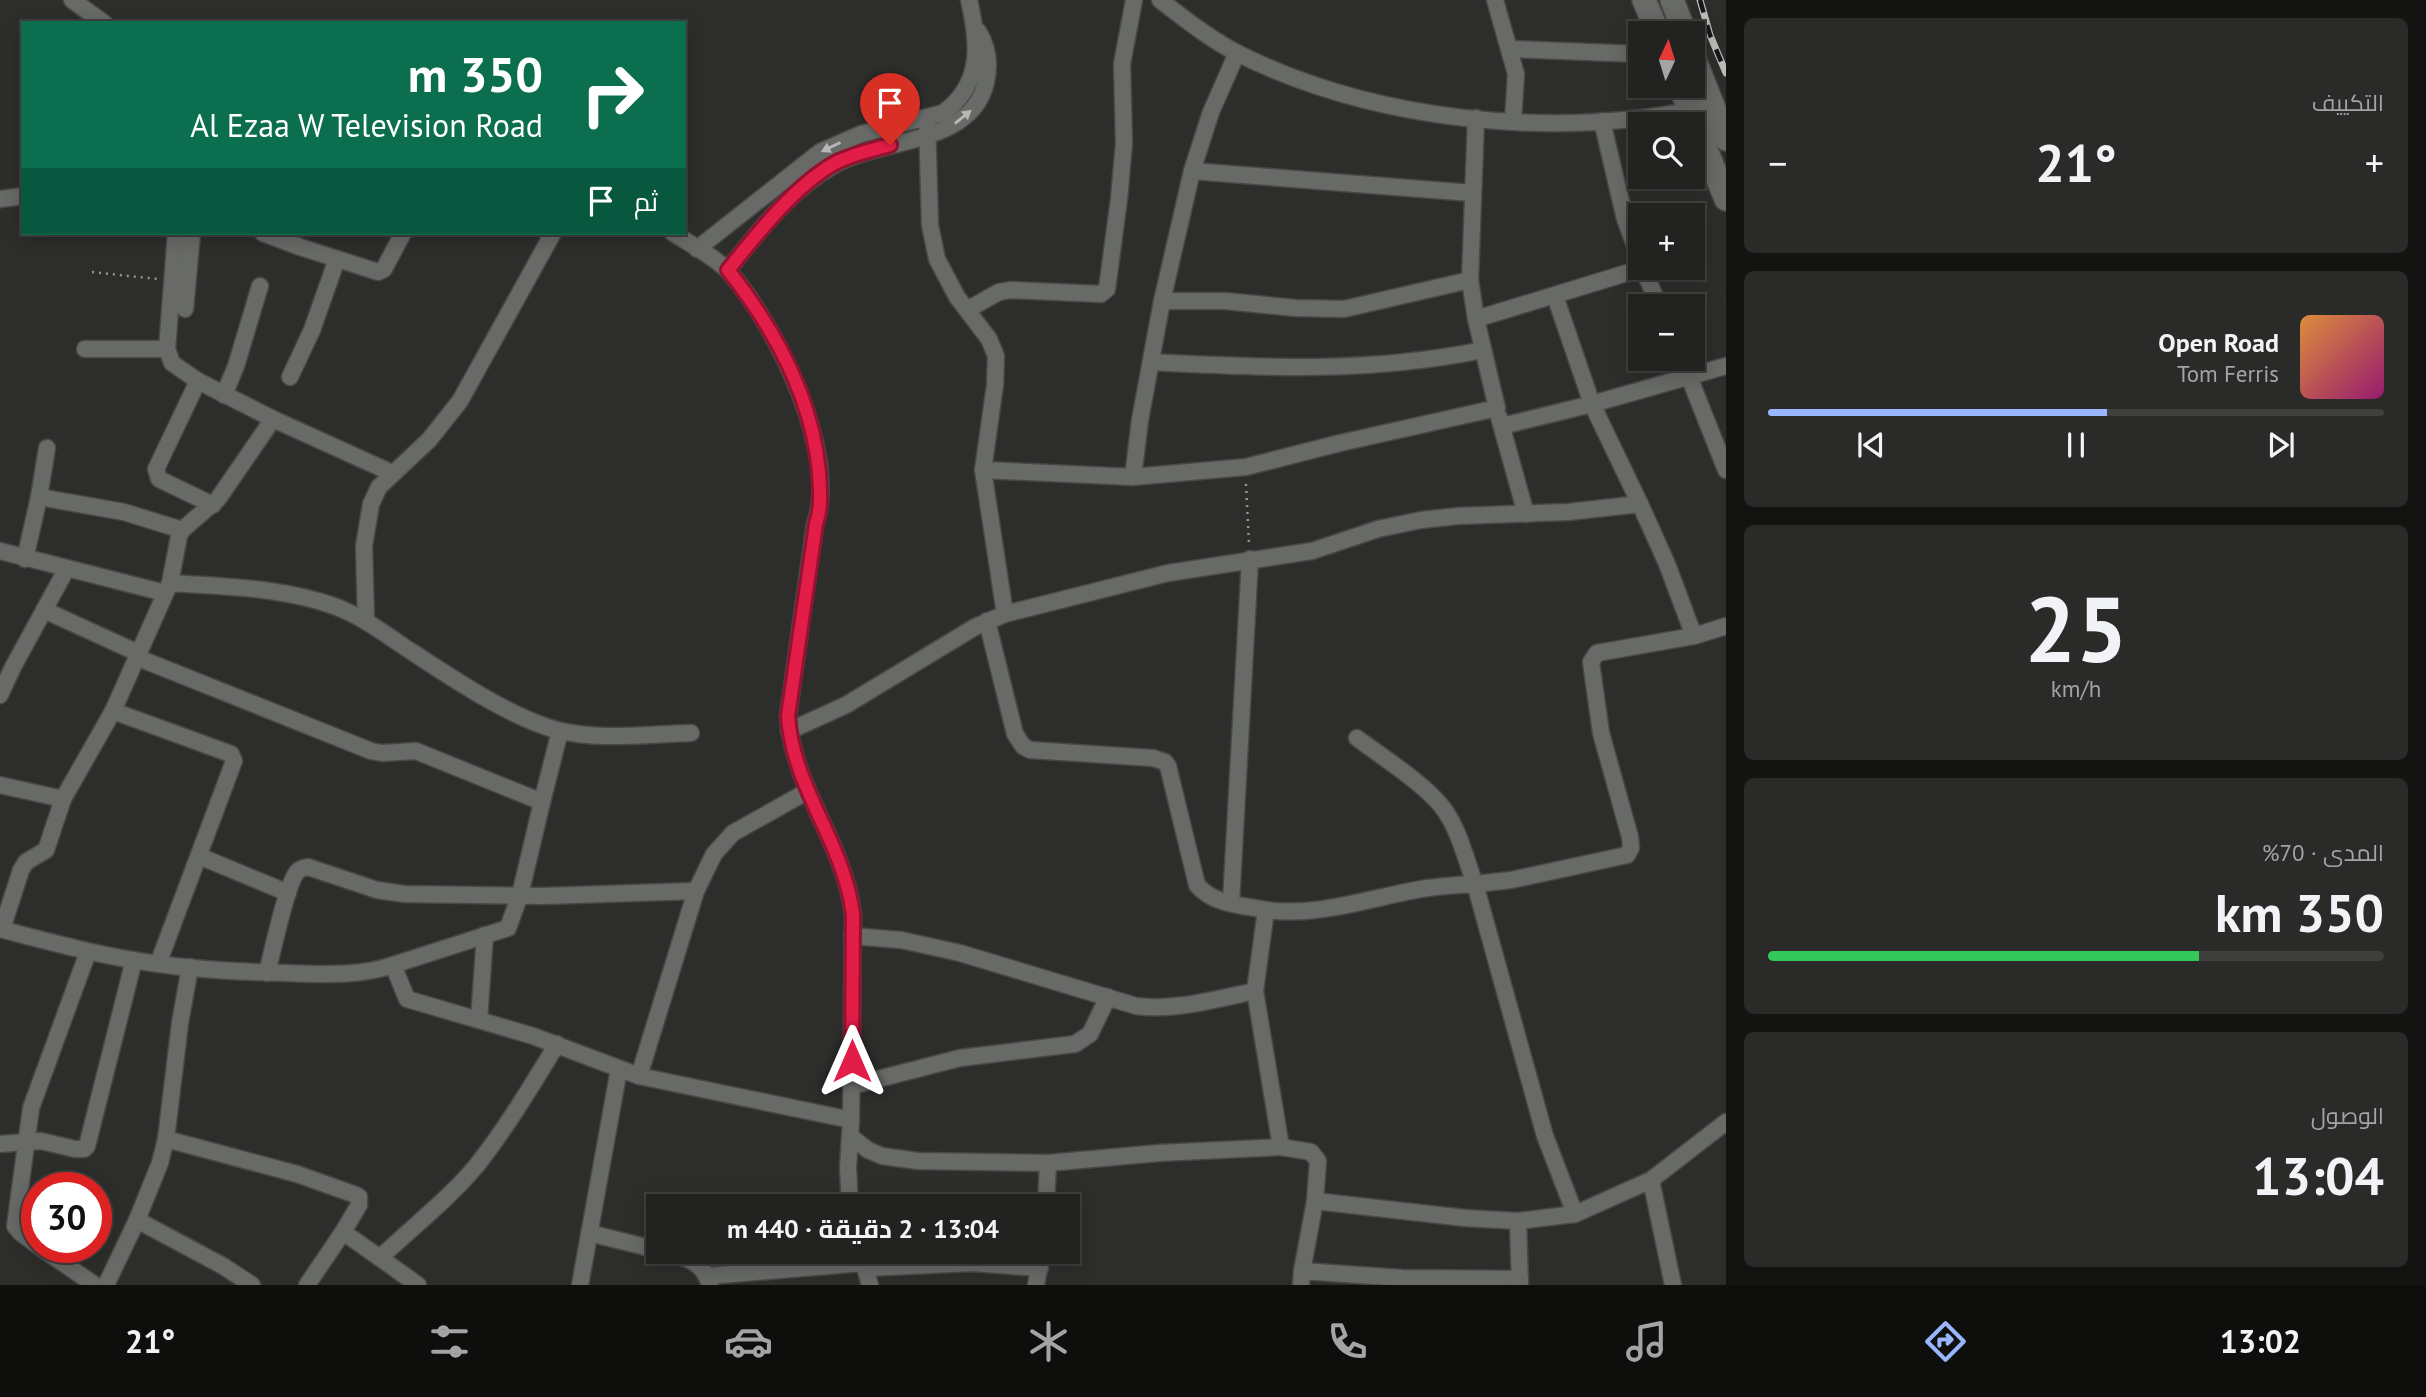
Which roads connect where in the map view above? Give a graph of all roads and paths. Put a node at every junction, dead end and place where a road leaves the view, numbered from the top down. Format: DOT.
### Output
graph roads {
  1 [pos="72,0"];
  2 [pos="969,0"];
  3 [pos="1134,0"];
  4 [pos="1160,0"];
  5 [pos="1494,0"];
  6 [pos="1644,0"];
  7 [pos="1672,0"];
  8 [pos="101,21"];
  9 [pos="1653,21"];
  10 [pos="1680,21"];
  11 [pos="1510,49"];
  12 [pos="1237,53"];
  13 [pos="1628,54"];
  14 [pos="1692,98"];
  15 [pos="1700,98"];
  16 [pos="1702,108"];
  17 [pos="1476,118"];
  18 [pos="1513,121"];
  19 [pos="1602,121"];
  20 [pos="928,126"];
  21 [pos="1726,139"];
  22 [pos="1192,171"];
  23 [pos="1472,193"];
  24 [pos="21,196"];
  25 [pos="1726,199"];
  26 [pos="0,200"];
  27 [pos="1628,227"];
  28 [pos="176,235"];
  29 [pos="192,235"];
  30 [pos="269,235"];
  31 [pos="402,235"];
  32 [pos="552,235"];
  33 [pos="676,235"];
  34 [pos="697,249"];
  35 [pos="337,259"];
  36 [pos="728,270"];
  37 [pos="92,272"];
  38 [pos="172,280"];
  39 [pos="1470,280"];
  40 [pos="260,286"];
  41 [pos="1654,294"];
  42 [pos="1556,296"];
  43 [pos="1163,301"];
  44 [pos="185,309"];
  45 [pos="967,310"];
  46 [pos="1476,320"];
  47 [pos="85,349"];
  48 [pos="167,349"];
  49 [pos="1483,350"];
  50 [pos="1151,362"];
  51 [pos="1726,366"];
  52 [pos="1687,371"];
  53 [pos="1689,376"];
  54 [pos="290,377"];
  55 [pos="198,381"];
  56 [pos="224,395"];
  57 [pos="1591,404"];
  58 [pos="1497,408"];
  59 [pos="272,419"];
  60 [pos="1502,426"];
  61 [pos="47,448"];
  62 [pos="1246,467"];
  63 [pos="1726,470"];
  64 [pos="983,471"];
  65 [pos="392,473"];
  66 [pos="1133,477"];
  67 [pos="39,497"];
  68 [pos="1640,504"];
  69 [pos="213,505"];
  70 [pos="1526,514"];
  71 [pos="183,530"];
  72 [pos="0,551"];
  73 [pos="25,559"];
  74 [pos="1250,559"];
  75 [pos="66,570"];
  76 [pos="167,588"];
  77 [pos="44,610"];
  78 [pos="1004,614"];
  79 [pos="366,621"];
  80 [pos="987,621"];
  81 [pos="1726,626"];
  82 [pos="1694,636"];
  83 [pos="137,655"];
  84 [pos="0,695"];
  85 [pos="113,711"];
  86 [pos="560,731"];
  87 [pos="789,731"];
  88 [pos="691,733"];
  89 [pos="1357,738"];
  90 [pos="0,785"];
  91 [pos="807,792"];
  92 [pos="63,799"];
  93 [pos="542,802"];
  94 [pos="199,856"];
  95 [pos="1475,884"];
  96 [pos="696,891"];
  97 [pos="288,893"];
  98 [pos="520,895"];
  99 [pos="1231,903"];
  100 [pos="1266,910"];
  101 [pos="1,929"];
  102 [pos="485,935"];
  103 [pos="852,936"];
  104 [pos="88,952"];
  105 [pos="134,960"];
  106 [pos="158,964"];
  107 [pos="393,965"];
  108 [pos="190,967"];
  109 [pos="267,973"];
  110 [pos="1255,991"];
  111 [pos="1108,997"];
  112 [pos="479,1020"];
  113 [pos="556,1044"];
  114 [pos="619,1069"];
  115 [pos="639,1076"];
  116 [pos="851,1086"];
  117 [pos="1726,1122"];
  118 [pos="851,1128"];
  119 [pos="166,1139"];
  120 [pos="25,1143"];
  121 [pos="0,1144"];
  122 [pos="1281,1147"];
  123 [pos="1048,1163"];
  124 [pos="22,1172"];
  125 [pos="21,1176"];
  126 [pos="1651,1180"];
  127 [pos="849,1194"];
  128 [pos="1047,1194"];
  129 [pos="1315,1201"];
  130 [pos="1575,1214"];
  131 [pos="137,1220"];
  132 [pos="1518,1221"];
  133 [pos="343,1232"];
  134 [pos="21,1233"];
  135 [pos="589,1233"];
  136 [pos="646,1248"];
  137 [pos="380,1258"];
  138 [pos="63,1263"];
  139 [pos="695,1264"];
  140 [pos="832,1264"];
  141 [pos="864,1264"];
  142 [pos="1040,1264"];
  143 [pos="1301,1278"];
  144 [pos="709,1280"];
  145 [pos="1520,1282"];
  146 [pos="94,1285"];
  147 [pos="106,1285"];
  148 [pos="252,1285"];
  149 [pos="307,1285"];
  150 [pos="418,1285"];
  151 [pos="580,1285"];
  152 [pos="870,1285"];
  153 [pos="1036,1285"];
  154 [pos="1673,1285"];
  1 -- 8 [label="street"];
  2 -- 20 [label="street"];
  3 -- 45 [label="street"];
  4 -- 12 [label="street"];
  5 -- 11 [label="street"];
  6 -- 9 [label="main road"];
  7 -- 10 [label="main road"];
  11 -- 13 [label="street"];
  11 -- 18 [label="street"];
  12 -- 17 [label="street"];
  12 -- 22 [label="street"];
  14 -- 16 [label="main road"];
  15 -- 16 [label="main road"];
  16 -- 19 [label="street"];
  16 -- 21 [label="main road"];
  16 -- 25 [label="main road"];
  17 -- 18 [label="street"];
  17 -- 23 [label="street"];
  18 -- 19 [label="street"];
  19 -- 27 [label="street"];
  20 -- 34 [label="street, one-way"];
  20 -- 36 [label="street"];
  20 -- 45 [label="street"];
  22 -- 23 [label="street"];
  22 -- 43 [label="street"];
  23 -- 39 [label="street"];
  24 -- 26 [label="street"];
  28 -- 38 [label="street"];
  29 -- 44 [label="street"];
  30 -- 35 [label="street"];
  31 -- 35 [label="street"];
  32 -- 65 [label="street"];
  33 -- 34 [label="street"];
  34 -- 36 [label="street"];
  35 -- 54 [label="street"];
  36 -- 87 [label="street"];
  37 -- 38 [label="path"];
  38 -- 48 [label="street"];
  39 -- 43 [label="street"];
  39 -- 46 [label="street"];
  40 -- 56 [label="street"];
  41 -- 42 [label="street"];
  42 -- 46 [label="street"];
  42 -- 57 [label="street"];
  43 -- 50 [label="street"];
  45 -- 64 [label="street"];
  46 -- 49 [label="street"];
  47 -- 48 [label="street"];
  48 -- 55 [label="street"];
  49 -- 50 [label="street"];
  49 -- 58 [label="street"];
  50 -- 66 [label="street"];
  51 -- 53 [label="street"];
  52 -- 53 [label="street"];
  53 -- 57 [label="street"];
  53 -- 63 [label="street"];
  55 -- 56 [label="street"];
  55 -- 69 [label="street"];
  56 -- 59 [label="street"];
  57 -- 60 [label="street"];
  57 -- 68 [label="street"];
  58 -- 60 [label="street"];
  58 -- 62 [label="street"];
  59 -- 65 [label="street"];
  59 -- 69 [label="street"];
  60 -- 70 [label="street"];
  61 -- 67 [label="street"];
  62 -- 66 [label="street"];
  62 -- 74 [label="path"];
  64 -- 66 [label="street"];
  64 -- 78 [label="street"];
  65 -- 79 [label="street"];
  67 -- 71 [label="street"];
  67 -- 73 [label="street"];
  68 -- 70 [label="street"];
  68 -- 82 [label="street"];
  69 -- 71 [label="street"];
  70 -- 74 [label="street"];
  71 -- 76 [label="street"];
  72 -- 73 [label="street"];
  73 -- 75 [label="street"];
  74 -- 78 [label="street"];
  74 -- 99 [label="street"];
  75 -- 76 [label="street"];
  75 -- 77 [label="street"];
  76 -- 79 [label="street"];
  76 -- 83 [label="street"];
  77 -- 83 [label="street"];
  77 -- 84 [label="street"];
  78 -- 80 [label="street"];
  79 -- 86 [label="street"];
  80 -- 87 [label="street"];
  80 -- 99 [label="street"];
  81 -- 82 [label="street"];
  82 -- 95 [label="street"];
  83 -- 85 [label="street"];
  83 -- 93 [label="street"];
  85 -- 92 [label="street"];
  85 -- 94 [label="street"];
  86 -- 88 [label="street"];
  86 -- 93 [label="street"];
  87 -- 91 [label="street"];
  89 -- 95 [label="street"];
  90 -- 92 [label="street"];
  91 -- 96 [label="street"];
  91 -- 103 [label="street"];
  92 -- 101 [label="street"];
  93 -- 98 [label="street"];
  94 -- 97 [label="street"];
  94 -- 106 [label="street"];
  95 -- 100 [label="street"];
  95 -- 130 [label="street"];
  96 -- 98 [label="street"];
  96 -- 115 [label="street"];
  97 -- 98 [label="street"];
  97 -- 109 [label="street"];
  98 -- 102 [label="street"];
  99 -- 100 [label="street"];
  100 -- 110 [label="street"];
  101 -- 104 [label="street"];
  102 -- 107 [label="street"];
  102 -- 112 [label="street"];
  103 -- 111 [label="street"];
  103 -- 116 [label="street"];
  104 -- 105 [label="street"];
  104 -- 120 [label="street"];
  105 -- 106 [label="street"];
  105 -- 120 [label="street"];
  106 -- 108 [label="street"];
  107 -- 109 [label="street"];
  107 -- 112 [label="street"];
  108 -- 109 [label="street"];
  108 -- 119 [label="street"];
  110 -- 111 [label="street"];
  110 -- 122 [label="street"];
  111 -- 116 [label="street"];
  112 -- 113 [label="street"];
  113 -- 114 [label="street"];
  113 -- 137 [label="street"];
  114 -- 115 [label="street"];
  114 -- 135 [label="street"];
  115 -- 118 [label="street"];
  116 -- 118 [label="street"];
  117 -- 126 [label="street"];
  118 -- 123 [label="street"];
  118 -- 127 [label="street"];
  119 -- 131 [label="street"];
  119 -- 133 [label="street"];
  120 -- 121 [label="street"];
  120 -- 124 [label="street"];
  122 -- 123 [label="street"];
  122 -- 129 [label="street"];
  123 -- 128 [label="street"];
  125 -- 134 [label="street"];
  126 -- 130 [label="street"];
  126 -- 154 [label="street"];
  129 -- 132 [label="street"];
  129 -- 143 [label="street"];
  130 -- 132 [label="street"];
  131 -- 147 [label="street"];
  131 -- 148 [label="street"];
  132 -- 145 [label="street"];
  133 -- 137 [label="street"];
  133 -- 149 [label="street"];
  135 -- 136 [label="street"];
  135 -- 151 [label="street"];
  137 -- 150 [label="street"];
  138 -- 146 [label="street"];
  139 -- 144 [label="street"];
  140 -- 144 [label="street"];
  141 -- 152 [label="street"];
  142 -- 153 [label="street"];
  143 -- 145 [label="street"];
}
